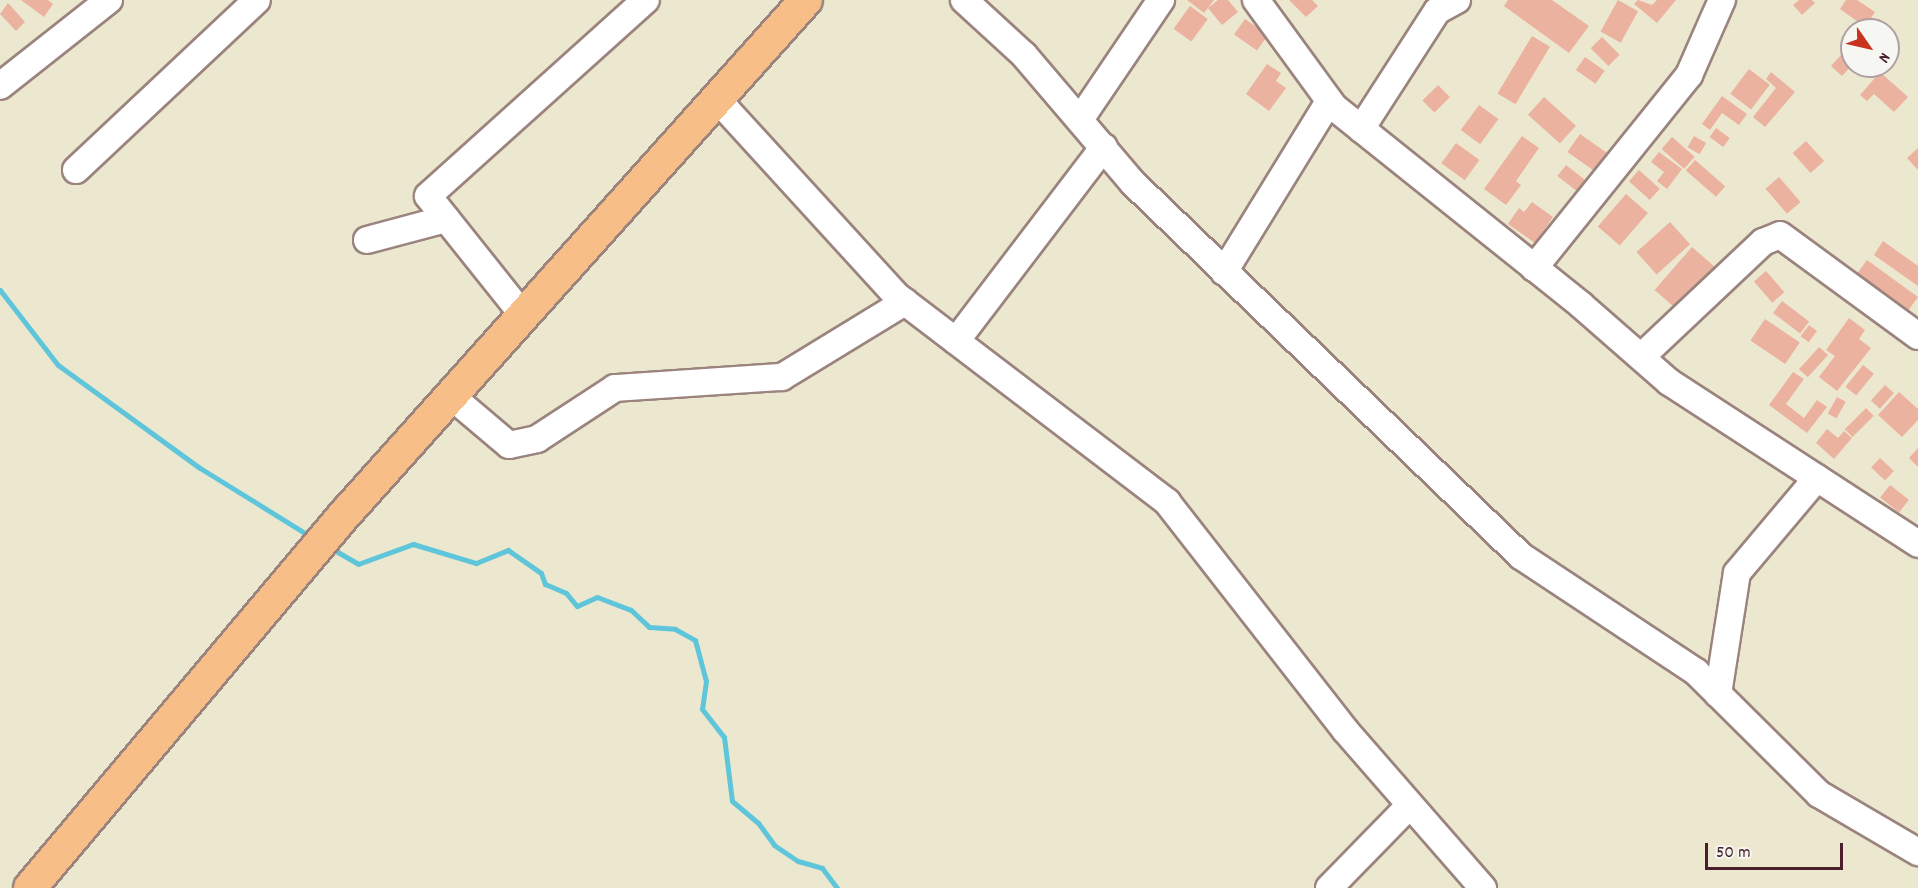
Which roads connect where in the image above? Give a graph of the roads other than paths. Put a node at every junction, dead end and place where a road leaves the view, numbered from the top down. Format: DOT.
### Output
graph roads {
  1 [pos="257,0"];
  2 [pos="646,0"];
  3 [pos="806,0"];
  4 [pos="964,0"];
  5 [pos="1161,0"];
  6 [pos="1256,0"];
  7 [pos="1457,0"];
  8 [pos="1722,0"];
  9 [pos="97,3"];
  10 [pos="0,86"];
  11 [pos="717,99"];
  12 [pos="1329,101"];
  13 [pos="1081,118"];
  14 [pos="1361,129"];
  15 [pos="1104,147"];
  16 [pos="76,170"];
  17 [pos="446,219"];
  18 [pos="367,240"];
  19 [pos="1534,267"];
  20 [pos="1224,272"];
  21 [pos="905,302"];
  22 [pos="523,315"];
  23 [pos="1918,336"];
  24 [pos="956,341"];
  25 [pos="1641,357"];
  26 [pos="451,396"];
  27 [pos="1817,478"];
  28 [pos="1918,544"];
  29 [pos="1718,694"];
  30 [pos="1410,805"];
  31 [pos="1918,852"];
  32 [pos="30,888"];
  33 [pos="1329,888"];
  34 [pos="1483,888"];
  1 -- 16 [label="street"];
  2 -- 17 [label="street"];
  3 -- 11 [label="main road"];
  4 -- 13 [label="street"];
  5 -- 13 [label="street"];
  6 -- 12 [label="street"];
  7 -- 14 [label="street"];
  8 -- 19 [label="street"];
  9 -- 10 [label="street"];
  11 -- 21 [label="street"];
  11 -- 22 [label="main road"];
  12 -- 14 [label="street"];
  12 -- 20 [label="street"];
  13 -- 15 [label="street"];
  14 -- 19 [label="street"];
  15 -- 20 [label="street"];
  15 -- 24 [label="street"];
  17 -- 18 [label="street"];
  17 -- 22 [label="street"];
  19 -- 25 [label="street"];
  20 -- 29 [label="street"];
  21 -- 24 [label="street"];
  21 -- 26 [label="street"];
  22 -- 26 [label="main road"];
  23 -- 25 [label="street"];
  24 -- 30 [label="street"];
  25 -- 27 [label="street"];
  26 -- 32 [label="main road"];
  27 -- 28 [label="street"];
  27 -- 29 [label="street"];
  29 -- 31 [label="street"];
  30 -- 33 [label="street"];
  30 -- 34 [label="street"];
}
